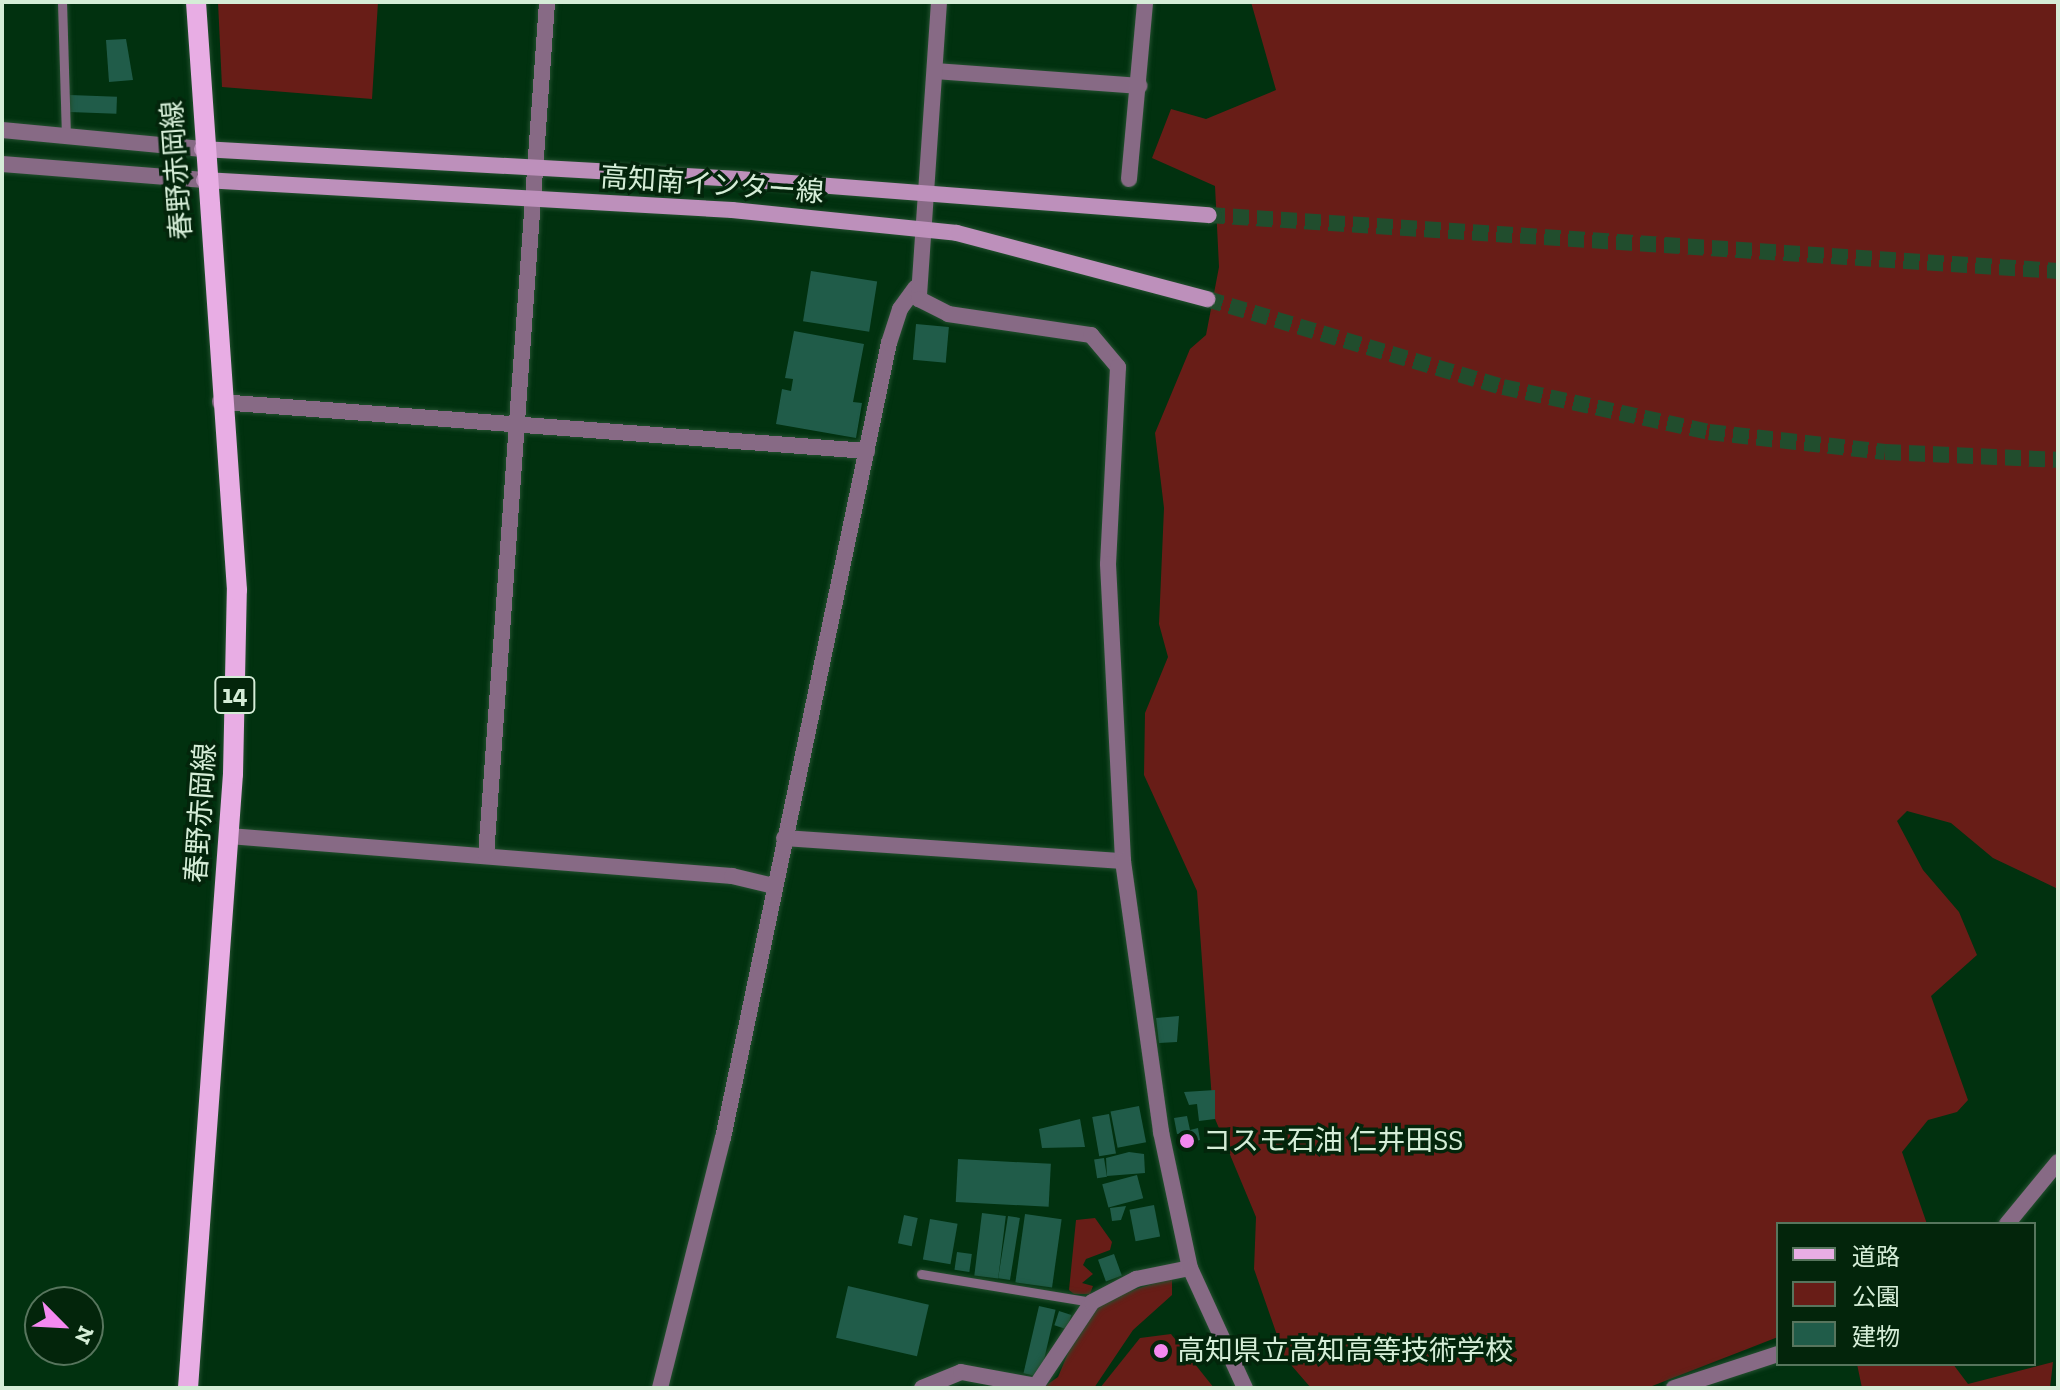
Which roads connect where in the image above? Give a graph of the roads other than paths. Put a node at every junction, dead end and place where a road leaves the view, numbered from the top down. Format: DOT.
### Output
graph roads {
  1 [pos="62,2"];
  2 [pos="196,2"];
  3 [pos="547,2"];
  4 [pos="939,2"];
  5 [pos="1145,2"];
  6 [pos="936,71"];
  7 [pos="1139,86"];
  8 [pos="2,130"];
  9 [pos="66,138"];
  10 [pos="202,149"];
  11 [pos="2,164"];
  12 [pos="536,172"];
  13 [pos="1129,179"];
  14 [pos="204,180"];
  15 [pos="925,193"];
  16 [pos="534,198"];
  17 [pos="1209,215"];
  18 [pos="921,229"];
  19 [pos="915,288"];
  20 [pos="1207,299"];
  21 [pos="220,402"];
  22 [pos="519,422"];
  23 [pos="867,451"];
  24 [pos="229,836"];
  25 [pos="784,838"];
  26 [pos="486,856"];
  27 [pos="1123,861"];
  28 [pos="774,886"];
  29 [pos="2058,1162"];
  30 [pos="2009,1222"];
  31 [pos="1190,1268"];
  32 [pos="921,1274"];
  33 [pos="1092,1302"];
  34 [pos="1776,1355"];
  35 [pos="188,1388"];
  36 [pos="660,1388"];
  37 [pos="922,1388"];
  38 [pos="1245,1388"];
  39 [pos="1674,1388"];
  1 -- 9 [label="lane"];
  2 -- 10 [label="main road, 春野赤岡線 / 14"];
  3 -- 12 [label="street"];
  4 -- 6 [label="street"];
  5 -- 7 [label="street"];
  6 -- 7 [label="street"];
  6 -- 15 [label="street"];
  7 -- 13 [label="street"];
  8 -- 9 [label="street"];
  9 -- 10 [label="street"];
  10 -- 12 [label="main road, 高知南インター線"];
  10 -- 14 [label="main road, 春野赤岡線 / 14"];
  11 -- 14 [label="street"];
  12 -- 15 [label="main road, 高知南インター線"];
  12 -- 16 [label="street"];
  14 -- 16 [label="main road, 高知南インター線"];
  14 -- 21 [label="main road, 春野赤岡線 / 14"];
  15 -- 17 [label="main road, 高知南インター線"];
  15 -- 18 [label="street"];
  16 -- 18 [label="main road, 高知南インター線"];
  16 -- 22 [label="street"];
  18 -- 19 [label="street"];
  18 -- 20 [label="main road, 高知南インター線"];
  19 -- 23 [label="street"];
  19 -- 27 [label="street"];
  21 -- 22 [label="street"];
  21 -- 24 [label="main road, 春野赤岡線 / 14"];
  22 -- 23 [label="street"];
  22 -- 26 [label="street"];
  23 -- 25 [label="street"];
  24 -- 26 [label="street"];
  24 -- 35 [label="main road, 春野赤岡線 / 14"];
  25 -- 27 [label="street"];
  25 -- 28 [label="street"];
  26 -- 28 [label="street"];
  27 -- 31 [label="street"];
  28 -- 36 [label="street"];
  29 -- 30 [label="street"];
  31 -- 33 [label="street"];
  31 -- 38 [label="street"];
  32 -- 33 [label="lane"];
  33 -- 37 [label="street"];
  34 -- 39 [label="street"];
}
